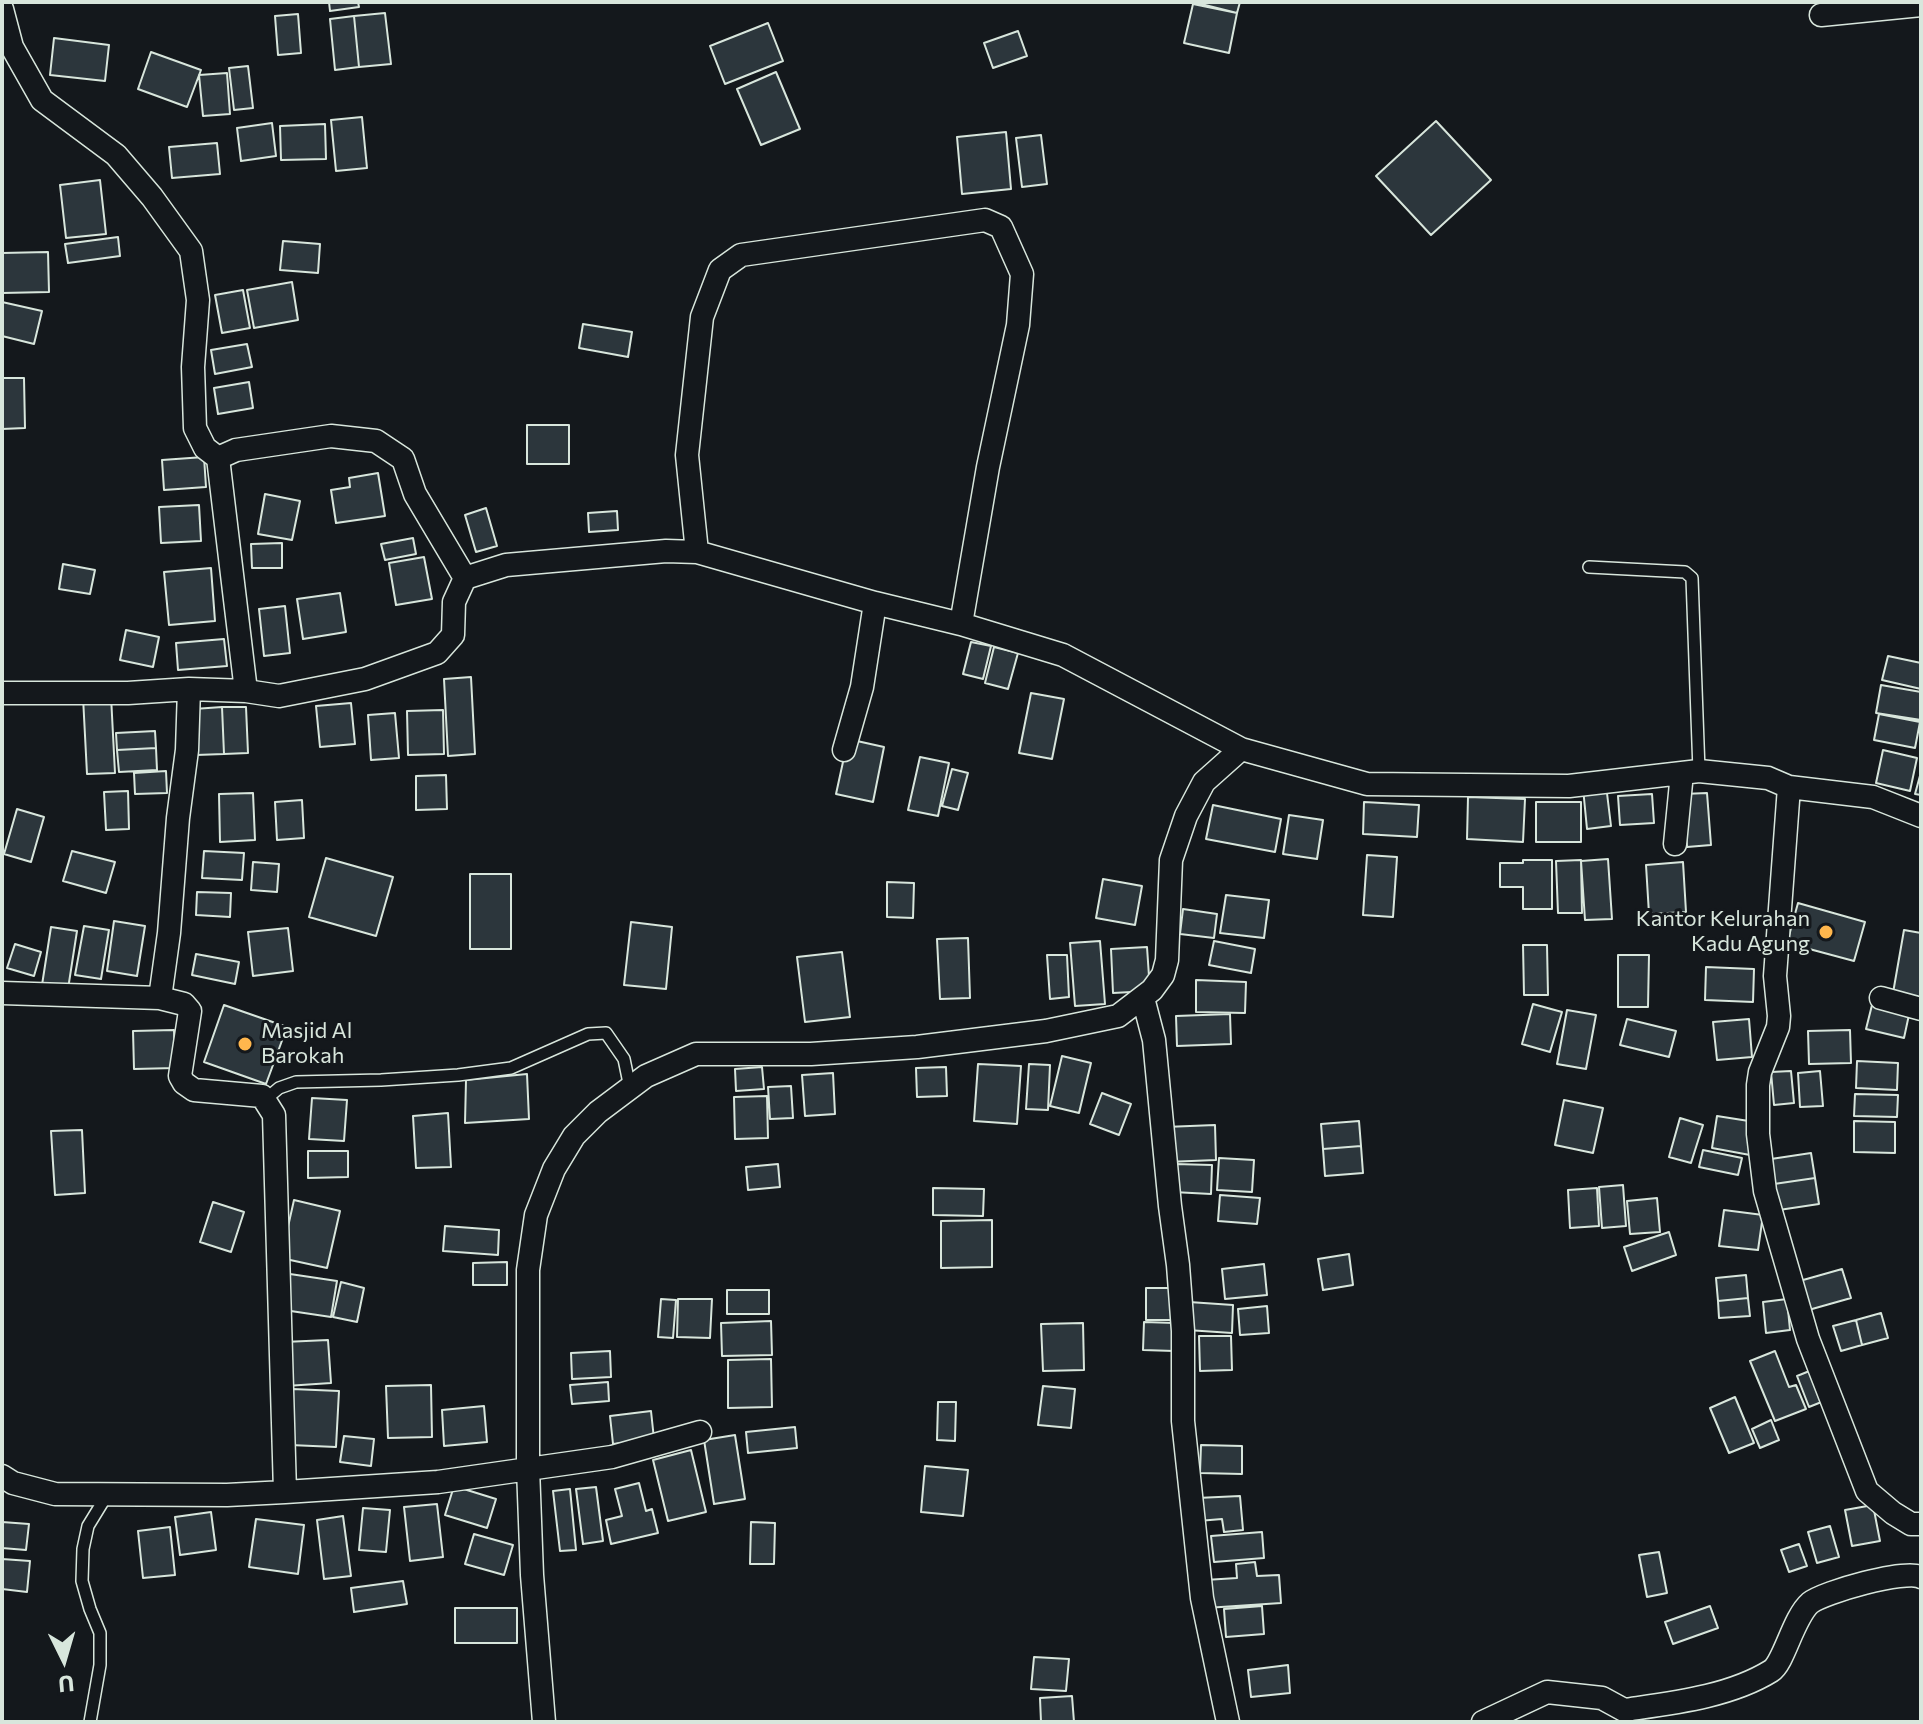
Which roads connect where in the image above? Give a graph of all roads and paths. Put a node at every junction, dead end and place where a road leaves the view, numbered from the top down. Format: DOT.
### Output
graph roads {
  1 [pos="1921,5"];
  2 [pos="2,9"];
  3 [pos="1821,15"];
  4 [pos="218,458"];
  5 [pos="697,552"];
  6 [pos="1589,567"];
  7 [pos="465,578"];
  8 [pos="875,603"];
  9 [pos="961,624"];
  10 [pos="189,689"];
  11 [pos="246,691"];
  12 [pos="2,693"];
  13 [pos="1241,749"];
  14 [pos="844,750"];
  15 [pos="1691,772"];
  16 [pos="1789,787"];
  17 [pos="1921,816"];
  18 [pos="1675,844"];
  19 [pos="2,993"];
  20 [pos="160,998"];
  21 [pos="1143,998"];
  22 [pos="1881,998"];
  23 [pos="1921,1009"];
  24 [pos="630,1088"];
  25 [pos="266,1099"];
  26 [pos="700,1432"];
  27 [pos="528,1468"];
  28 [pos="2,1476"];
  29 [pos="285,1492"];
  30 [pos="107,1494"];
  31 [pos="1921,1524"];
  32 [pos="1921,1577"];
  33 [pos="90,1722"];
  34 [pos="544,1722"];
  35 [pos="1228,1722"];
  36 [pos="1483,1722"];
  1 -- 3 [label="street"];
  2 -- 4 [label="street"];
  4 -- 7 [label="street"];
  4 -- 11 [label="street"];
  5 -- 7 [label="street"];
  5 -- 8 [label="street"];
  5 -- 9 [label="street"];
  6 -- 15 [label="lane"];
  7 -- 11 [label="street"];
  8 -- 9 [label="street"];
  8 -- 14 [label="street"];
  9 -- 13 [label="street"];
  10 -- 11 [label="street"];
  10 -- 12 [label="street"];
  10 -- 20 [label="street"];
  13 -- 15 [label="street"];
  13 -- 21 [label="street"];
  15 -- 16 [label="street"];
  15 -- 18 [label="street"];
  16 -- 17 [label="street"];
  16 -- 31 [label="street"];
  19 -- 20 [label="street"];
  20 -- 25 [label="street"];
  21 -- 24 [label="street"];
  21 -- 35 [label="street"];
  22 -- 23 [label="street"];
  24 -- 25 [label="lane"];
  24 -- 27 [label="street"];
  25 -- 29 [label="street"];
  26 -- 27 [label="street"];
  27 -- 29 [label="street"];
  27 -- 34 [label="street"];
  28 -- 30 [label="street"];
  29 -- 30 [label="street"];
  30 -- 33 [label="lane"];
  32 -- 36 [label="street"];
}
